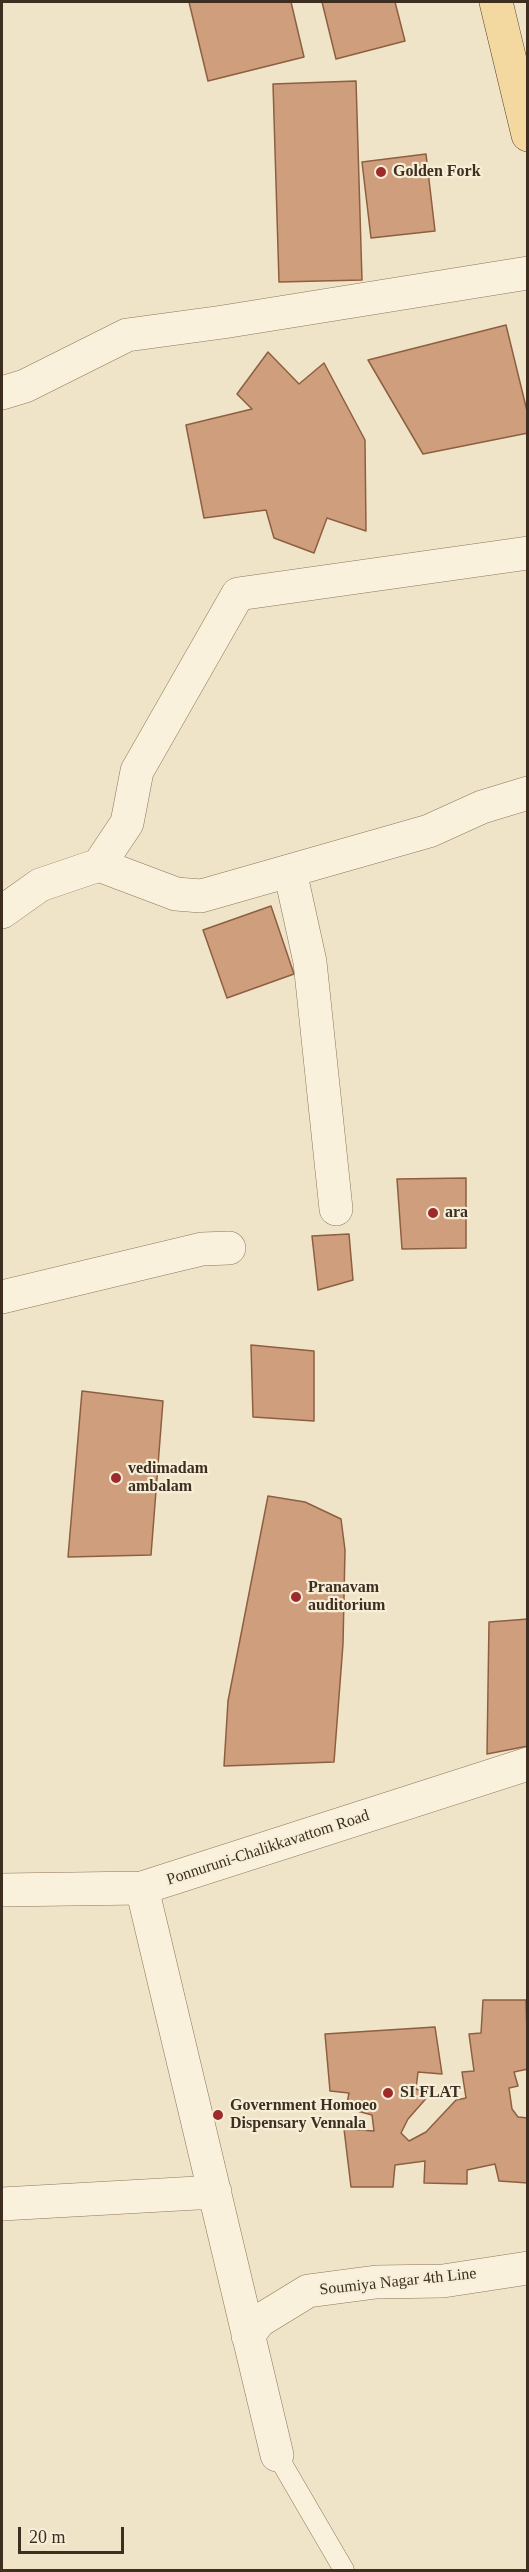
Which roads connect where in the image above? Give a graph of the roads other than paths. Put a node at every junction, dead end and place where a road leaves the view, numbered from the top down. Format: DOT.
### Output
graph roads {
  1 [pos="496,2"];
  2 [pos="528,135"];
  3 [pos="528,273"];
  4 [pos="2,393"];
  5 [pos="528,553"];
  6 [pos="528,793"];
  7 [pos="99,865"];
  8 [pos="290,871"];
  9 [pos="2,912"];
  10 [pos="336,1209"];
  11 [pos="229,1248"];
  12 [pos="2,1297"];
  13 [pos="528,1764"];
  14 [pos="142,1888"];
  15 [pos="2,1890"];
  16 [pos="215,2192"];
  17 [pos="2,2204"];
  18 [pos="528,2268"];
  19 [pos="248,2336"];
  20 [pos="277,2455"];
  21 [pos="344,2571"];
  1 -- 2 [label="main road"];
  3 -- 4 [label="street"];
  5 -- 7 [label="street"];
  6 -- 8 [label="street"];
  7 -- 8 [label="street"];
  7 -- 9 [label="street"];
  8 -- 10 [label="street"];
  11 -- 12 [label="street"];
  13 -- 14 [label="street, Ponnuruni-Chalikkavattom Road"];
  14 -- 15 [label="street, Ponnuruni-Chalikkavattom Road"];
  14 -- 16 [label="street"];
  16 -- 17 [label="street"];
  16 -- 19 [label="street"];
  18 -- 19 [label="street, Soumiya Nagar 4th Line"];
  19 -- 20 [label="street"];
  20 -- 21 [label="lane"];
}
